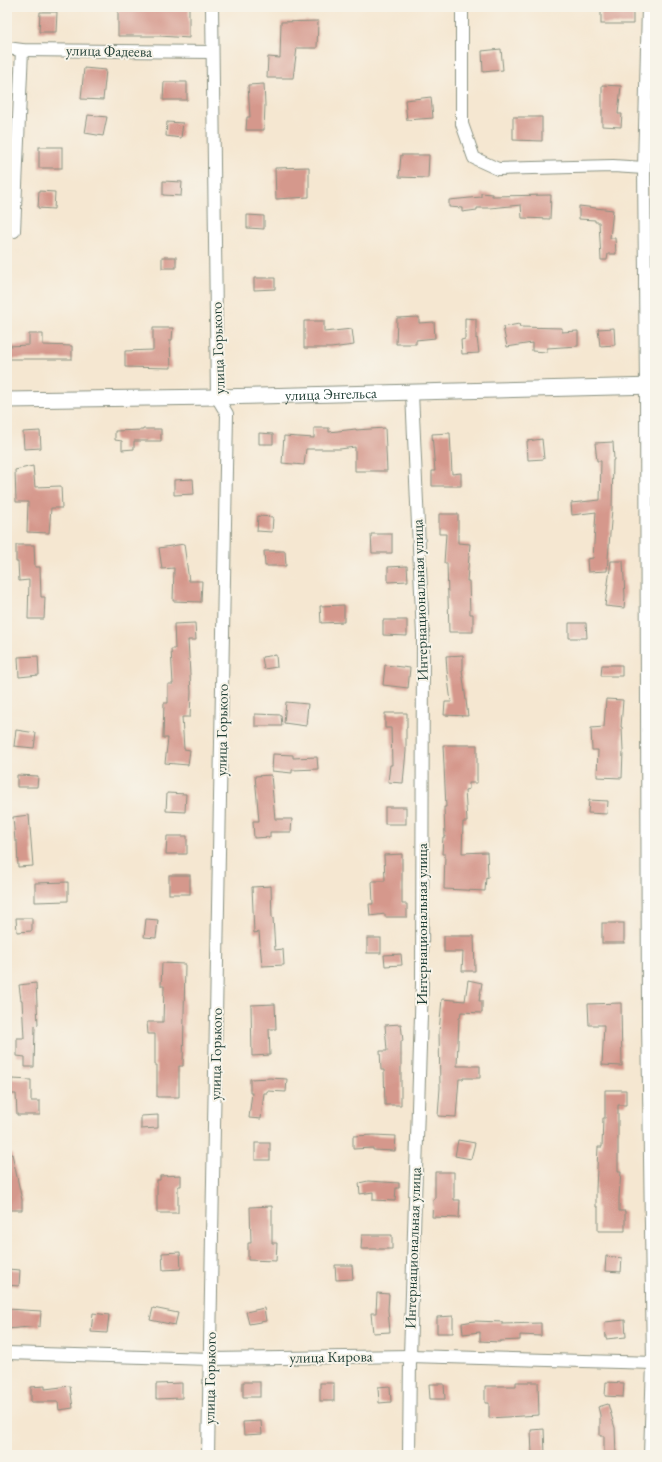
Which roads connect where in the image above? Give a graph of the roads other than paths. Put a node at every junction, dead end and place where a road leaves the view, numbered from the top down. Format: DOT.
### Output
graph roads {
  1 [pos="212,7"];
  2 [pos="462,7"];
  3 [pos="648,7"];
  4 [pos="7,48"];
  5 [pos="22,50"];
  6 [pos="212,52"];
  7 [pos="651,84"];
  8 [pos="650,135"];
  9 [pos="644,168"];
  10 [pos="14,231"];
  11 [pos="651,386"];
  12 [pos="412,392"];
  13 [pos="217,397"];
  14 [pos="7,400"];
  15 [pos="7,1353"];
  16 [pos="410,1356"];
  17 [pos="210,1359"];
  18 [pos="654,1363"];
  19 [pos="208,1455"];
  20 [pos="409,1455"];
  21 [pos="650,1455"];
  1 -- 6 [label="street, улица Горького"];
  2 -- 9 [label="street"];
  3 -- 7 [label="street"];
  4 -- 5 [label="street, улица Фадеева"];
  5 -- 6 [label="street, улица Фадеева"];
  5 -- 10 [label="street"];
  6 -- 13 [label="street, улица Горького"];
  7 -- 8 [label="street"];
  8 -- 9 [label="street"];
  9 -- 11 [label="street"];
  11 -- 12 [label="street, улица Энгельса"];
  11 -- 18 [label="street"];
  12 -- 13 [label="street, улица Энгельса"];
  12 -- 16 [label="street, Интернациональная улица"];
  13 -- 14 [label="street, улица Энгельса"];
  13 -- 17 [label="street, улица Горького"];
  15 -- 17 [label="street, улица Кирова"];
  16 -- 17 [label="street, улица Кирова"];
  16 -- 18 [label="street, улица Кирова"];
  16 -- 20 [label="street, Интернациональная улица"];
  17 -- 19 [label="street, улица Горького"];
  18 -- 21 [label="street"];
}
